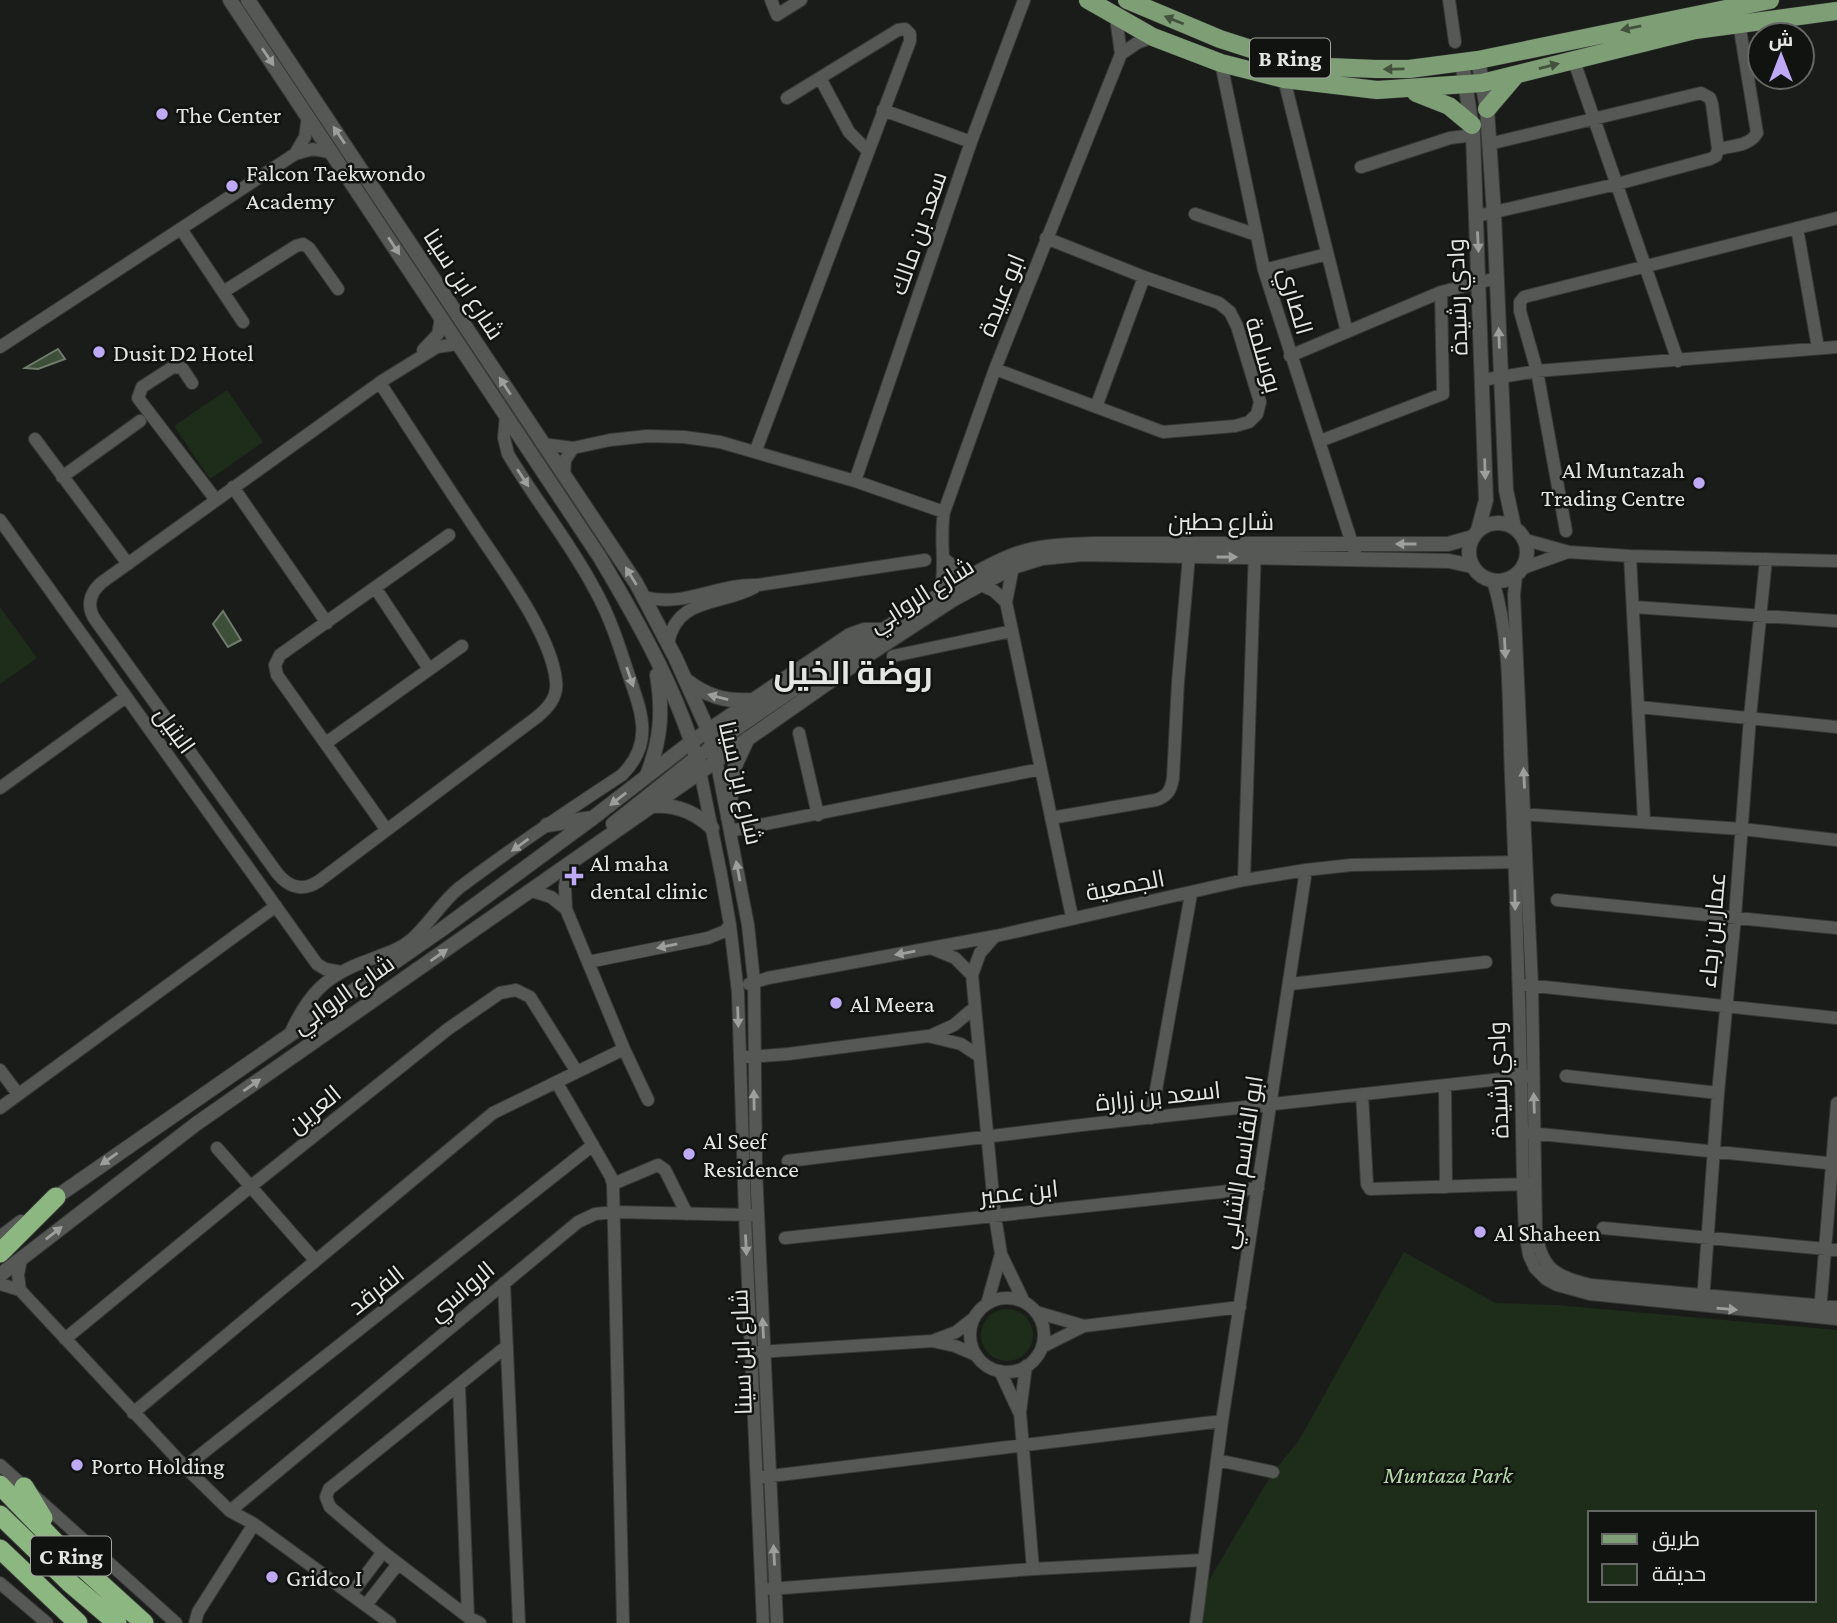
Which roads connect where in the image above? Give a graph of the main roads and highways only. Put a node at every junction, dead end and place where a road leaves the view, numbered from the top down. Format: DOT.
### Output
graph roads {
  1 [pos="1088,0"];
  2 [pos="1128,0"];
  3 [pos="1770,0"];
  4 [pos="1145,5"];
  5 [pos="1836,13"];
  6 [pos="1517,74"];
  7 [pos="1406,90"];
  8 [pos="1487,109"];
  9 [pos="1473,130"];
  10 [pos="56,1197"];
  11 [pos="0,1253"];
  12 [pos="0,1485"];
  13 [pos="24,1487"];
  14 [pos="0,1514"];
  15 [pos="57,1544"];
  16 [pos="0,1549"];
  17 [pos="39,1588"];
  18 [pos="65,1623"];
  19 [pos="78,1623"];
  20 [pos="117,1623"];
  21 [pos="144,1623"];
  1 -- 7 [label="main road, B Ring"];
  2 -- 4 [label="main road, B Ring"];
  3 -- 4 [label="main road, B Ring, one-way"];
  6 -- 5 [label="main road, B Ring, one-way"];
  6 -- 7 [label="main road, B Ring"];
  6 -- 8 [label="main road"];
  7 -- 9 [label="main road"];
  10 -- 11 [label="highway"];
  12 -- 15 [label="highway, C Ring"];
  13 -- 15 [label="highway"];
  14 -- 20 [label="highway"];
  15 -- 21 [label="highway, C Ring"];
  16 -- 17 [label="highway, C Ring"];
  17 -- 18 [label="highway"];
  17 -- 19 [label="highway, C Ring"];
}
